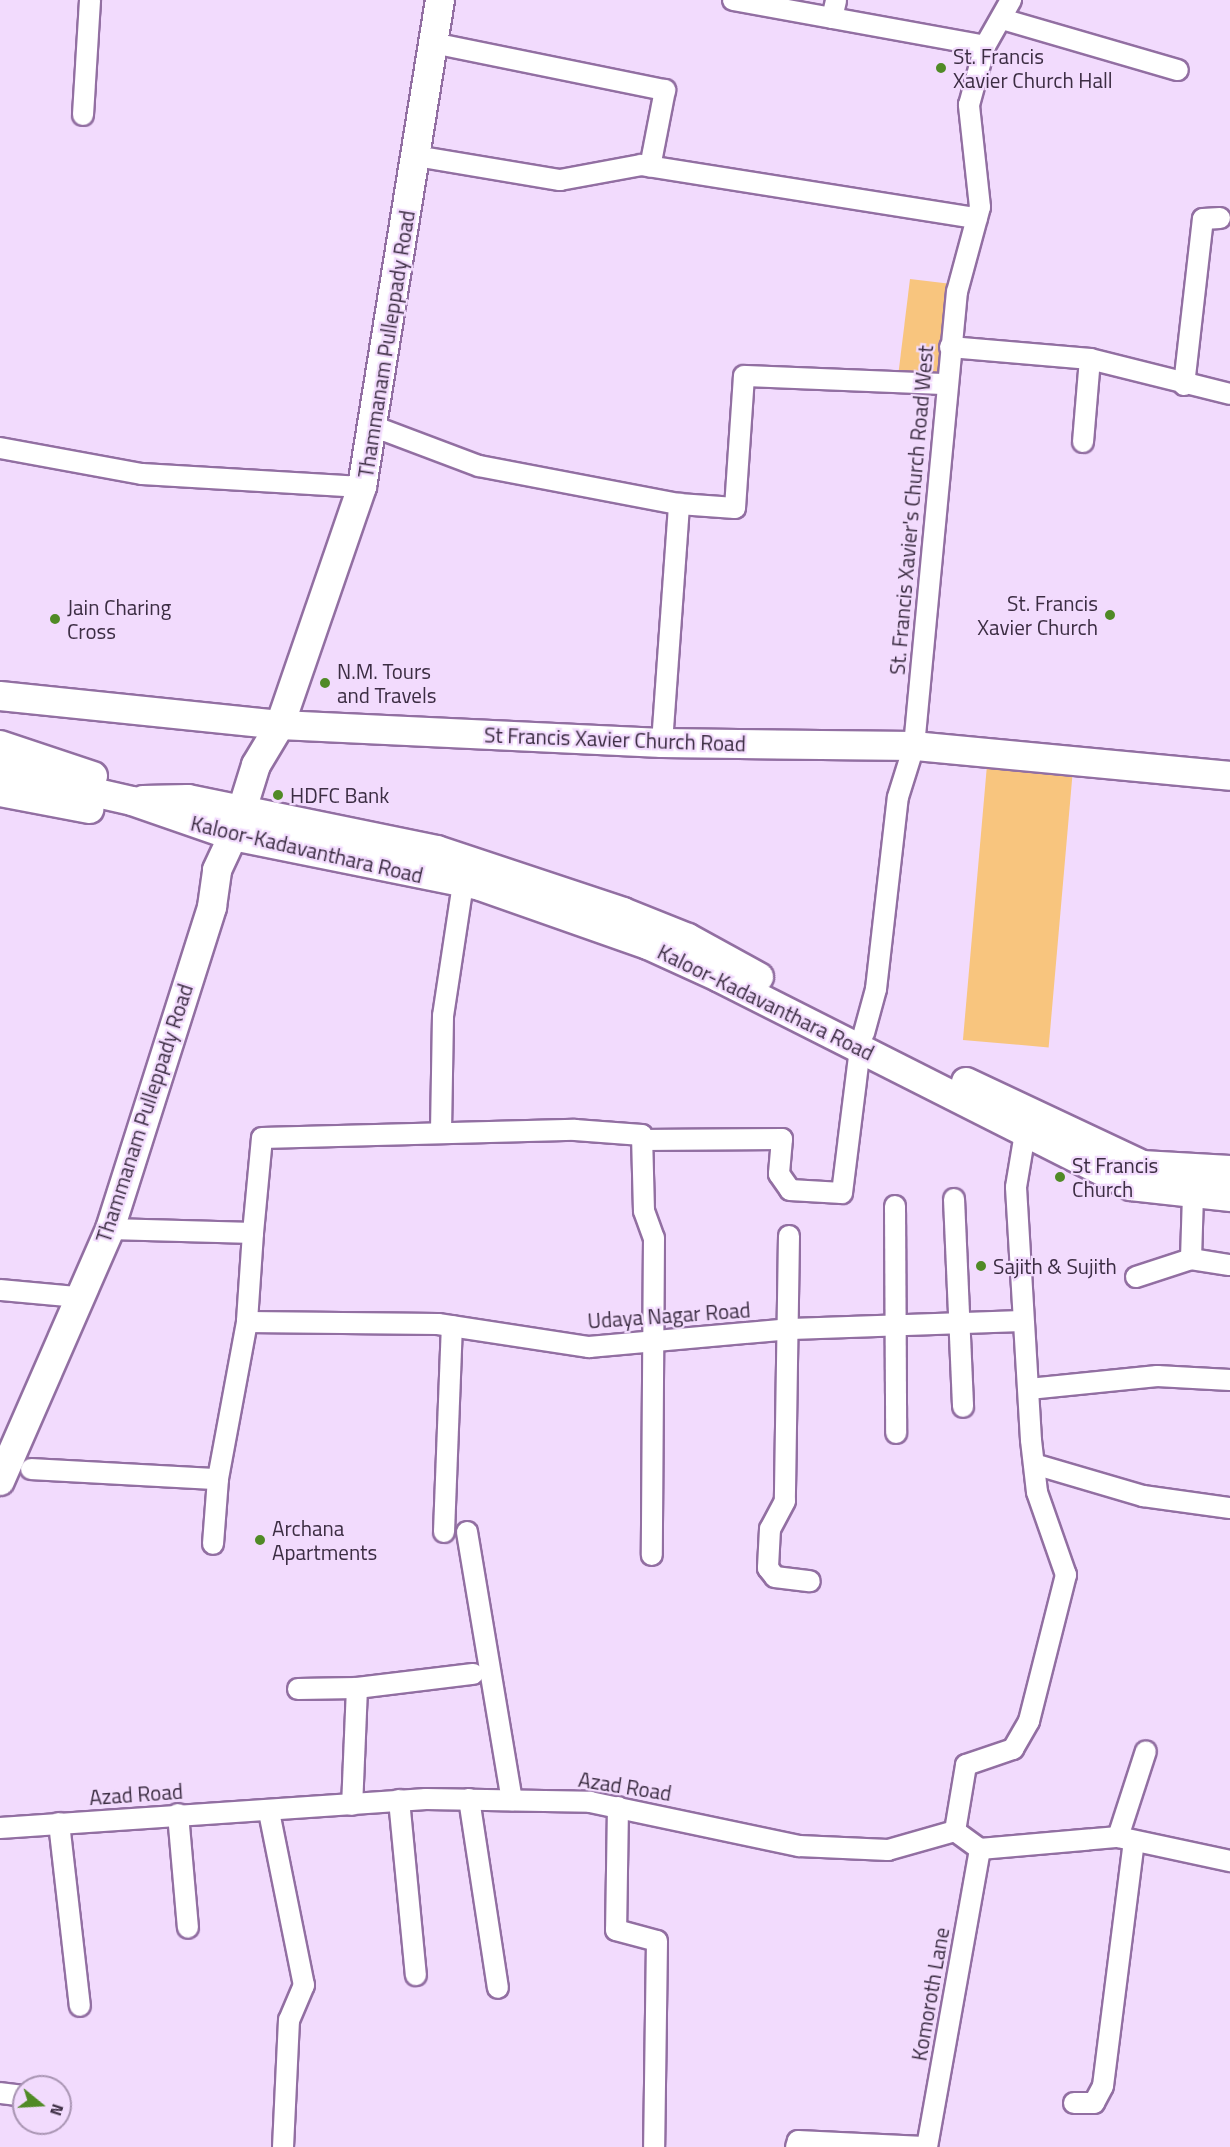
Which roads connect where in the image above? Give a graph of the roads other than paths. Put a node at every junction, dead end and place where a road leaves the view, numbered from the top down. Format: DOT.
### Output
graph roads {
  1 [pos="90,0"];
  2 [pos="440,0"];
  3 [pos="733,0"];
  4 [pos="1011,0"];
  5 [pos="834,9"];
  6 [pos="1002,19"];
  7 [pos="433,43"];
  8 [pos="985,46"];
  9 [pos="1178,70"];
  10 [pos="83,115"];
  11 [pos="416,156"];
  12 [pos="651,167"];
  13 [pos="976,218"];
  14 [pos="1220,219"];
  15 [pos="950,346"];
  16 [pos="1090,359"];
  17 [pos="945,384"];
  18 [pos="1184,385"];
  19 [pos="1230,394"];
  20 [pos="375,427"];
  21 [pos="1083,442"];
  22 [pos="0,448"];
  23 [pos="362,487"];
  24 [pos="680,504"];
  25 [pos="0,696"];
  26 [pos="275,736"];
  27 [pos="662,743"];
  28 [pos="0,745"];
  29 [pos="914,746"];
  30 [pos="0,771"];
  31 [pos="1230,776"];
  32 [pos="0,792"];
  33 [pos="132,801"];
  34 [pos="247,825"];
  35 [pos="463,883"];
  36 [pos="862,1040"];
  37 [pos="1026,1122"];
  38 [pos="441,1131"];
  39 [pos="642,1140"];
  40 [pos="1230,1170"];
  41 [pos="1193,1195"];
  42 [pos="1230,1197"];
  43 [pos="954,1199"];
  44 [pos="895,1206"];
  45 [pos="110,1229"];
  46 [pos="253,1233"];
  47 [pos="789,1236"];
  48 [pos="1191,1259"];
  49 [pos="1230,1265"];
  50 [pos="1136,1277"];
  51 [pos="0,1290"];
  52 [pos="77,1297"];
  53 [pos="959,1321"];
  54 [pos="1023,1321"];
  55 [pos="247,1322"];
  56 [pos="452,1326"];
  57 [pos="791,1329"];
  58 [pos="896,1329"];
  59 [pos="653,1344"];
  60 [pos="1230,1380"];
  61 [pos="1029,1389"];
  62 [pos="963,1407"];
  63 [pos="896,1434"];
  64 [pos="1034,1464"];
  65 [pos="31,1469"];
  66 [pos="218,1479"];
  67 [pos="0,1481"];
  68 [pos="1230,1508"];
  69 [pos="444,1532"];
  70 [pos="467,1532"];
  71 [pos="213,1544"];
  72 [pos="652,1555"];
  73 [pos="810,1581"];
  74 [pos="473,1674"];
  75 [pos="357,1688"];
  76 [pos="298,1689"];
  77 [pos="1146,1751"];
  78 [pos="469,1799"];
  79 [pos="399,1800"];
  80 [pos="512,1800"];
  81 [pos="352,1805"];
  82 [pos="618,1807"];
  83 [pos="269,1812"];
  84 [pos="178,1814"];
  85 [pos="59,1823"];
  86 [pos="0,1828"];
  87 [pos="956,1831"];
  88 [pos="1126,1839"];
  89 [pos="980,1849"];
  90 [pos="1230,1861"];
  91 [pos="188,1928"];
  92 [pos="416,1975"];
  93 [pos="498,1988"];
  94 [pos="80,2006"];
  95 [pos="1074,2103"];
  96 [pos="283,2147"];
  97 [pos="654,2147"];
  98 [pos="796,2147"];
  99 [pos="926,2147"];
  1 -- 10 [label="street"];
  2 -- 7 [label="main road, Thammanam Pulleppady Road"];
  3 -- 5 [label="street"];
  4 -- 6 [label="street, St. Francis Xavier's Church Road West"];
  5 -- 8 [label="street"];
  6 -- 8 [label="street, St. Francis Xavier's Church Road West"];
  6 -- 9 [label="street"];
  7 -- 11 [label="main road, Thammanam Pulleppady Road"];
  7 -- 12 [label="street"];
  8 -- 13 [label="street, St. Francis Xavier's Church Road West"];
  11 -- 12 [label="street"];
  11 -- 20 [label="main road, Thammanam Pulleppady Road"];
  12 -- 13 [label="street"];
  13 -- 15 [label="street, St. Francis Xavier's Church Road West"];
  14 -- 18 [label="street"];
  15 -- 16 [label="street"];
  15 -- 17 [label="street, St. Francis Xavier's Church Road West"];
  16 -- 18 [label="street"];
  16 -- 21 [label="street"];
  17 -- 24 [label="street"];
  17 -- 29 [label="street, St. Francis Xavier's Church Road West"];
  18 -- 19 [label="street"];
  20 -- 23 [label="main road, Thammanam Pulleppady Road"];
  20 -- 24 [label="street"];
  22 -- 23 [label="street"];
  23 -- 26 [label="main road, Thammanam Pulleppady Road"];
  24 -- 27 [label="street"];
  25 -- 26 [label="main road, St Francis Xavier Church Road"];
  26 -- 27 [label="main road, St Francis Xavier Church Road"];
  26 -- 34 [label="main road, Thammanam Pulleppady Road"];
  27 -- 29 [label="main road, St Francis Xavier Church Road"];
  28 -- 33 [label="main road"];
  29 -- 31 [label="main road, St Francis Xavier Church Road"];
  29 -- 36 [label="street, St. Francis Xavier's Church Road West"];
  30 -- 33 [label="main road"];
  32 -- 33 [label="main road"];
  33 -- 34 [label="main road, Kaloor-Kadavanthara Road"];
  34 -- 35 [label="main road, Kaloor-Kadavanthara Road"];
  34 -- 36 [label="main road, Kaloor-Kadavanthara Road"];
  34 -- 45 [label="main road, Thammanam Pulleppady Road"];
  35 -- 36 [label="main road, Kaloor-Kadavanthara Road"];
  35 -- 38 [label="street"];
  36 -- 37 [label="main road, Kaloor-Kadavanthara Road"];
  36 -- 39 [label="street, St. Francis Xavier's Church Road West"];
  37 -- 40 [label="main road, Kaloor-Kadavanthara Road"];
  37 -- 41 [label="main road, Kaloor-Kadavanthara Road"];
  37 -- 54 [label="street"];
  38 -- 39 [label="street"];
  38 -- 46 [label="street"];
  39 -- 59 [label="street"];
  41 -- 42 [label="main road, Kaloor-Kadavanthara Road"];
  41 -- 48 [label="street"];
  43 -- 53 [label="street"];
  44 -- 58 [label="street"];
  45 -- 46 [label="street"];
  45 -- 52 [label="main road, Thammanam Pulleppady Road"];
  46 -- 55 [label="street"];
  47 -- 57 [label="street"];
  48 -- 49 [label="street"];
  48 -- 50 [label="street"];
  51 -- 52 [label="street"];
  52 -- 67 [label="main road, Thammanam Pulleppady Road"];
  53 -- 54 [label="street, Udaya Nagar Road"];
  53 -- 58 [label="street, Udaya Nagar Road"];
  53 -- 62 [label="street"];
  54 -- 61 [label="street"];
  55 -- 56 [label="street, Udaya Nagar Road"];
  55 -- 66 [label="street"];
  56 -- 59 [label="street, Udaya Nagar Road"];
  56 -- 69 [label="street"];
  57 -- 58 [label="street, Udaya Nagar Road"];
  57 -- 59 [label="street, Udaya Nagar Road"];
  57 -- 73 [label="street"];
  58 -- 63 [label="street"];
  59 -- 72 [label="street"];
  60 -- 61 [label="street"];
  61 -- 64 [label="street"];
  64 -- 68 [label="street"];
  64 -- 87 [label="street"];
  65 -- 66 [label="street"];
  66 -- 71 [label="street"];
  70 -- 80 [label="street"];
  74 -- 75 [label="street"];
  75 -- 76 [label="street"];
  75 -- 81 [label="street"];
  77 -- 88 [label="street"];
  78 -- 79 [label="street, Azad Road"];
  78 -- 80 [label="street, Azad Road"];
  78 -- 93 [label="street"];
  79 -- 81 [label="street, Azad Road"];
  79 -- 92 [label="street"];
  80 -- 82 [label="street, Azad Road"];
  81 -- 83 [label="street, Azad Road"];
  82 -- 87 [label="street, Azad Road"];
  82 -- 97 [label="street"];
  83 -- 84 [label="street, Azad Road"];
  83 -- 96 [label="street"];
  84 -- 85 [label="street, Azad Road"];
  84 -- 91 [label="street"];
  85 -- 86 [label="street, Azad Road"];
  85 -- 94 [label="street"];
  87 -- 89 [label="street"];
  88 -- 89 [label="street"];
  88 -- 90 [label="street"];
  88 -- 95 [label="street"];
  89 -- 99 [label="street, Komoroth Lane"];
  98 -- 99 [label="street"];
}
